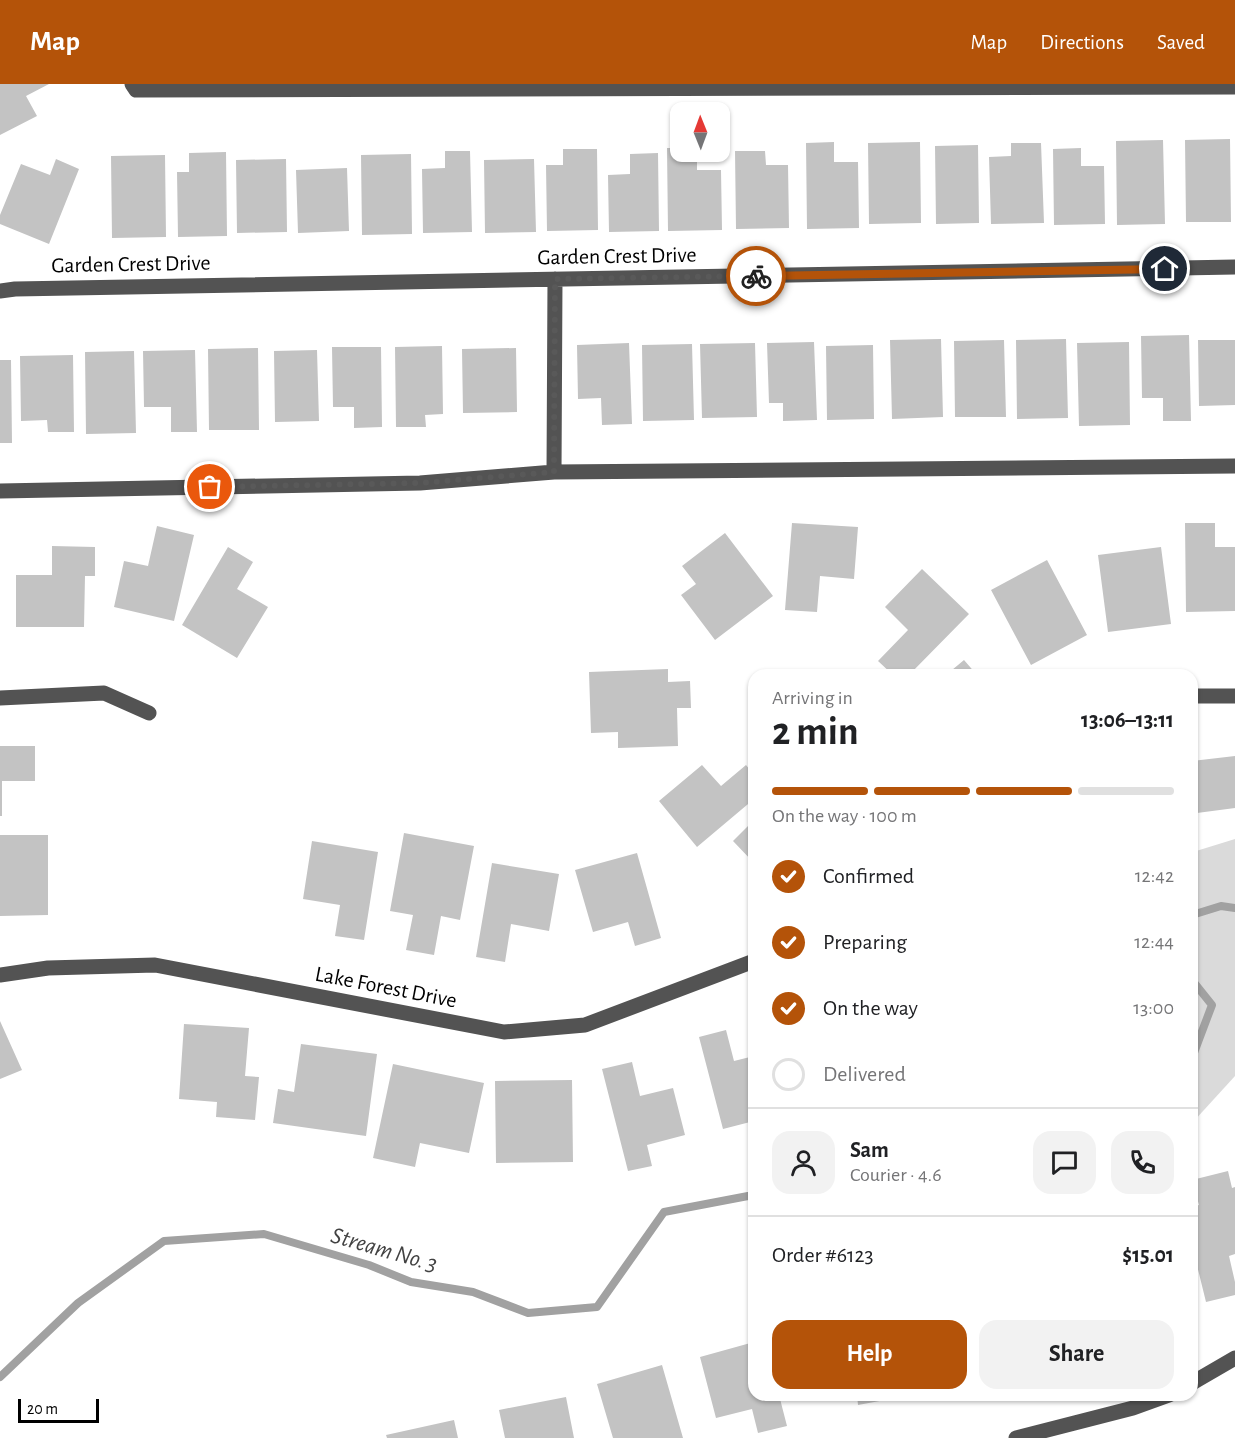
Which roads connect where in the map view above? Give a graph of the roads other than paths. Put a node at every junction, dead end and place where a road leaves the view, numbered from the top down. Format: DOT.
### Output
graph roads {
  1 [pos="132,84"];
  2 [pos="1235,87"];
  3 [pos="1235,267"];
  4 [pos="555,279"];
  5 [pos="0,291"];
  6 [pos="1235,466"];
  7 [pos="554,472"];
  8 [pos="0,491"];
  9 [pos="1198,696"];
  10 [pos="1235,696"];
  11 [pos="0,698"];
  12 [pos="149,713"];
  13 [pos="748,963"];
  14 [pos="0,975"];
  15 [pos="1235,1358"];
  16 [pos="1198,1380"];
  17 [pos="1152,1401"];
  18 [pos="1016,1438"];
  1 -- 2 [label="street"];
  3 -- 4 [label="street, Garden Crest Drive"];
  4 -- 5 [label="street, Garden Crest Drive"];
  4 -- 7 [label="street"];
  6 -- 7 [label="street"];
  7 -- 8 [label="street"];
  9 -- 10 [label="street"];
  11 -- 12 [label="street"];
  13 -- 14 [label="street, Lake Forest Drive"];
  15 -- 16 [label="street"];
  17 -- 18 [label="street"];
}
